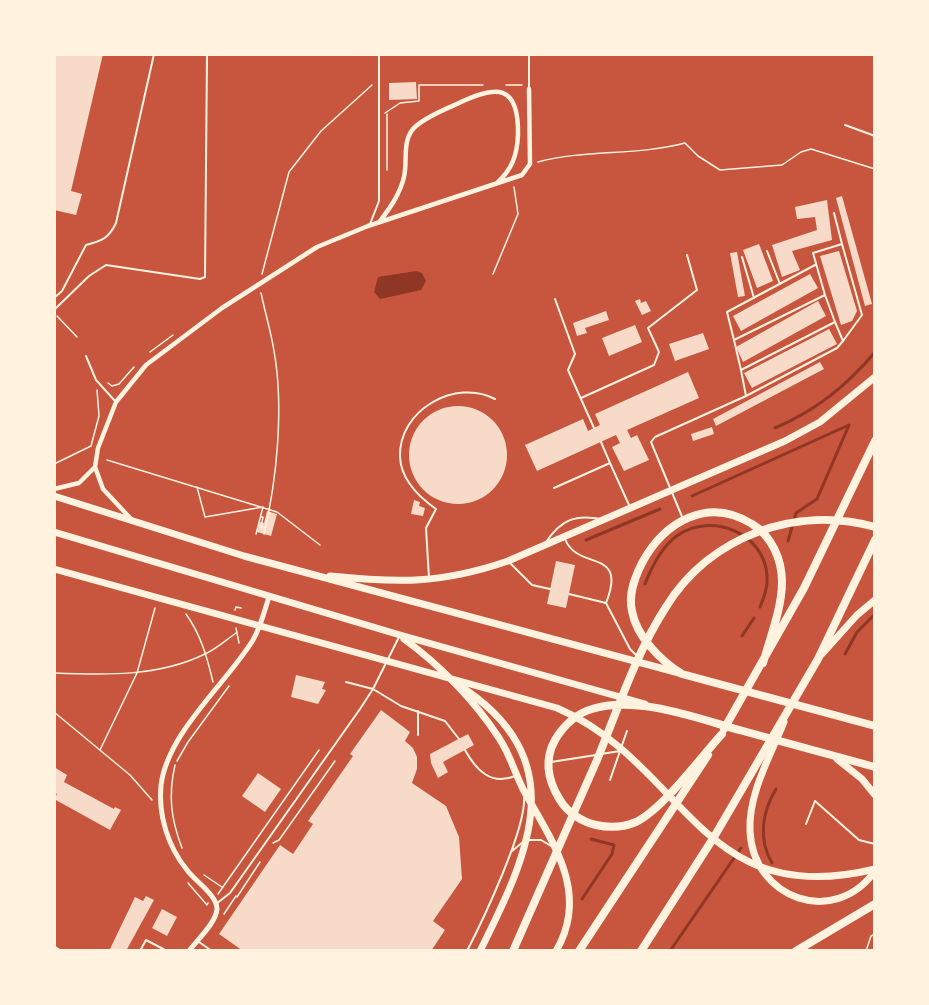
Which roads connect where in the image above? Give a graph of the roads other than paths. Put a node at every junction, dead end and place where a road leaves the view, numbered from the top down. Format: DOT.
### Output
graph roads {
  1 [pos="154,54"];
  2 [pos="207,54"];
  3 [pos="379,54"];
  4 [pos="529,54"];
  5 [pos="529,89"];
  6 [pos="845,125"];
  7 [pos="875,136"];
  8 [pos="495,185"];
  9 [pos="834,213"];
  10 [pos="379,223"];
  11 [pos="368,226"];
  12 [pos="842,244"];
  13 [pos="767,251"];
  14 [pos="687,255"];
  15 [pos="742,257"];
  16 [pos="816,265"];
  17 [pos="780,284"];
  18 [pos="825,295"];
  19 [pos="54,298"];
  20 [pos="754,298"];
  21 [pos="555,299"];
  22 [pos="54,311"];
  23 [pos="835,322"];
  24 [pos="734,340"];
  25 [pos="843,341"];
  26 [pos="86,356"];
  27 [pos="741,370"];
  28 [pos="875,376"];
  29 [pos="746,396"];
  30 [pos="581,398"];
  31 [pos="495,399"];
  32 [pos="116,402"];
  33 [pos="594,428"];
  34 [pos="875,441"];
  35 [pos="600,442"];
  36 [pos="610,463"];
  37 [pos="95,467"];
  38 [pos="554,488"];
  39 [pos="54,489"];
  40 [pos="670,490"];
  41 [pos="54,496"];
  42 [pos="631,508"];
  43 [pos="604,519"];
  44 [pos="683,519"];
  45 [pos="134,522"];
  46 [pos="875,527"];
  47 [pos="54,532"];
  48 [pos="564,537"];
  49 [pos="875,540"];
  50 [pos="544,545"];
  51 [pos="508,561"];
  52 [pos="54,569"];
  53 [pos="309,573"];
  54 [pos="430,580"];
  55 [pos="550,589"];
  56 [pos="569,594"];
  57 [pos="268,597"];
  58 [pos="875,600"];
  59 [pos="606,603"];
  60 [pos="400,635"];
  61 [pos="818,658"];
  62 [pos="763,663"];
  63 [pos="644,664"];
  64 [pos="682,674"];
  65 [pos="442,675"];
  66 [pos="346,682"];
  67 [pos="373,689"];
  68 [pos="790,708"];
  69 [pos="661,709"];
  70 [pos="418,711"];
  71 [pos="875,724"];
  72 [pos="627,731"];
  73 [pos="722,734"];
  74 [pos="418,735"];
  75 [pos="459,739"];
  76 [pos="465,750"];
  77 [pos="620,751"];
  78 [pos="832,756"];
  79 [pos="548,763"];
  80 [pos="875,767"];
  81 [pos="518,775"];
  82 [pos="610,780"];
  83 [pos="523,789"];
  84 [pos="875,795"];
  85 [pos="806,824"];
  86 [pos="875,844"];
  87 [pos="556,852"];
  88 [pos="510,853"];
  89 [pos="875,870"];
  90 [pos="214,901"];
  91 [pos="875,904"];
  92 [pos="197,941"];
  93 [pos="54,946"];
  94 [pos="61,951"];
  95 [pos="140,951"];
  96 [pos="167,951"];
  97 [pos="189,951"];
  98 [pos="212,951"];
  99 [pos="467,951"];
  100 [pos="480,951"];
  101 [pos="513,951"];
  102 [pos="556,951"];
  103 [pos="579,951"];
  104 [pos="641,951"];
  105 [pos="796,951"];
  1 -- 19 [label="lane"];
  2 -- 22 [label="lane"];
  3 -- 11 [label="lane"];
  4 -- 5 [label="lane"];
  5 -- 8 [label="street"];
  6 -- 7 [label="lane"];
  8 -- 10 [label="street"];
  8 -- 10 [label="street"];
  9 -- 12 [label="lane"];
  10 -- 11 [label="street"];
  11 -- 32 [label="street"];
  12 -- 16 [label="lane"];
  12 -- 25 [label="lane"];
  13 -- 17 [label="lane"];
  14 -- 30 [label="lane"];
  15 -- 20 [label="lane"];
  16 -- 17 [label="lane"];
  16 -- 18 [label="lane"];
  17 -- 20 [label="lane"];
  18 -- 23 [label="lane"];
  18 -- 24 [label="lane"];
  20 -- 24 [label="lane"];
  21 -- 30 [label="lane"];
  23 -- 25 [label="lane"];
  23 -- 27 [label="lane"];
  24 -- 27 [label="lane"];
  25 -- 29 [label="lane"];
  26 -- 32 [label="lane"];
  27 -- 29 [label="lane"];
  28 -- 40 [label="main road"];
  29 -- 40 [label="lane"];
  30 -- 33 [label="lane"];
  31 -- 54 [label="lane"];
  32 -- 37 [label="street"];
  34 -- 62 [label="highway"];
  35 -- 36 [label="lane"];
  36 -- 38 [label="lane"];
  36 -- 42 [label="lane"];
  37 -- 39 [label="street"];
  37 -- 45 [label="street"];
  40 -- 42 [label="main road"];
  40 -- 44 [label="lane"];
  41 -- 45 [label="main road"];
  42 -- 43 [label="main road"];
  43 -- 48 [label="main road"];
  43 -- 50 [label="lane"];
  44 -- 62 [label="highway"];
  44 -- 64 [label="highway"];
  45 -- 53 [label="main road"];
  46 -- 101 [label="highway"];
  47 -- 57 [label="main road"];
  48 -- 50 [label="main road"];
  48 -- 59 [label="lane"];
  49 -- 61 [label="highway"];
  50 -- 51 [label="main road"];
  51 -- 54 [label="main road"];
  51 -- 55 [label="lane"];
  52 -- 65 [label="main road"];
  53 -- 54 [label="main road"];
  53 -- 63 [label="main road"];
  56 -- 59 [label="lane"];
  57 -- 60 [label="main road"];
  57 -- 90 [label="street"];
  58 -- 61 [label="main road"];
  59 -- 63 [label="lane"];
  60 -- 67 [label="lane"];
  60 -- 69 [label="main road"];
  60 -- 81 [label="main road"];
  61 -- 68 [label="highway"];
  62 -- 73 [label="highway"];
  63 -- 64 [label="main road"];
  64 -- 71 [label="highway"];
  65 -- 89 [label="main road"];
  65 -- 100 [label="main road"];
  66 -- 67 [label="lane"];
  67 -- 70 [label="lane"];
  67 -- 90 [label="lane"];
  68 -- 89 [label="main road"];
  68 -- 104 [label="highway"];
  69 -- 78 [label="highway"];
  69 -- 79 [label="highway"];
  70 -- 74 [label="lane"];
  70 -- 75 [label="lane"];
  72 -- 77 [label="lane"];
  73 -- 79 [label="highway"];
  73 -- 103 [label="highway"];
  76 -- 81 [label="lane"];
  77 -- 79 [label="lane"];
  77 -- 82 [label="lane"];
  78 -- 80 [label="highway"];
  78 -- 84 [label="main road"];
  81 -- 83 [label="main road"];
  83 -- 87 [label="main road"];
  83 -- 88 [label="lane"];
  85 -- 86 [label="lane"];
  87 -- 88 [label="lane"];
  87 -- 102 [label="main road"];
  88 -- 99 [label="lane"];
  90 -- 92 [label="street"];
  91 -- 105 [label="highway"];
  92 -- 97 [label="street"];
  92 -- 98 [label="lane"];
  93 -- 94 [label="lane"];
  95 -- 96 [label="lane"];
}
